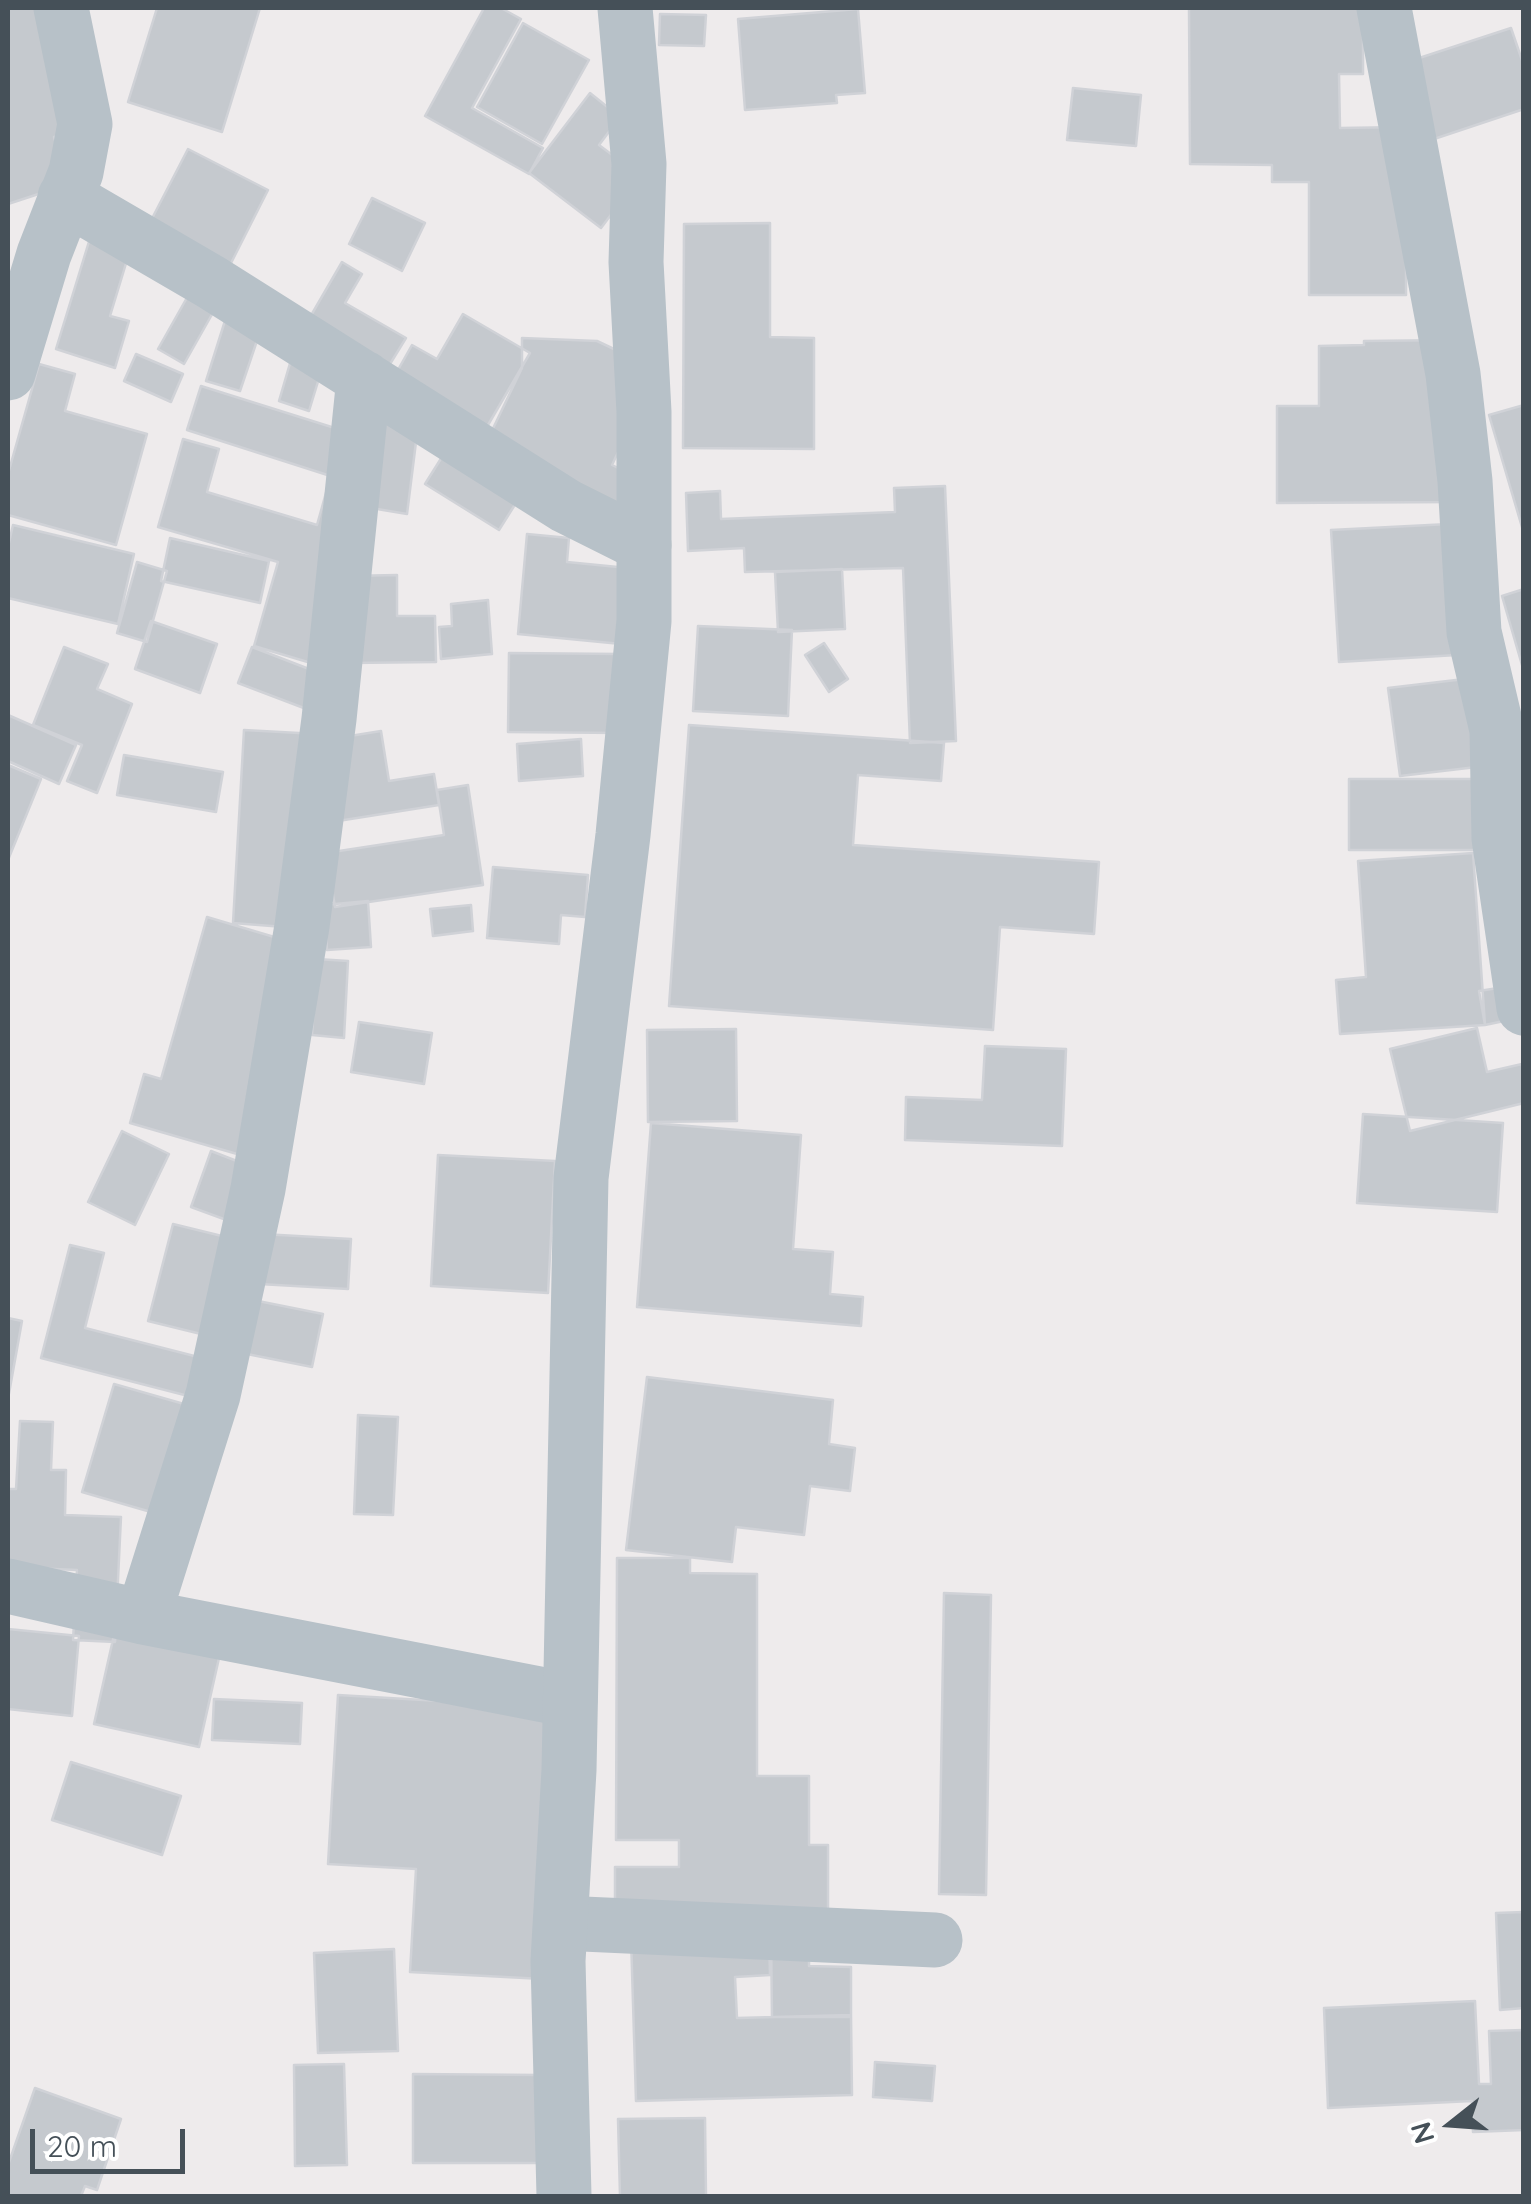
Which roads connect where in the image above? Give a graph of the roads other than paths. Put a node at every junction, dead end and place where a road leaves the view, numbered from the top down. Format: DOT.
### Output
graph roads {
  1 [pos="62,8"];
  2 [pos="625,8"];
  3 [pos="1384,8"];
  4 [pos="65,197"];
  5 [pos="8,373"];
  6 [pos="364,378"];
  7 [pos="644,545"];
  8 [pos="1524,1008"];
  9 [pos="8,1586"];
  10 [pos="143,1617"];
  11 [pos="570,1700"];
  12 [pos="561,1922"];
  13 [pos="934,1940"];
  14 [pos="564,2196"];
  1 -- 4 [label="street"];
  2 -- 7 [label="street"];
  3 -- 8 [label="street"];
  4 -- 5 [label="street"];
  4 -- 6 [label="street"];
  6 -- 7 [label="street"];
  6 -- 10 [label="street"];
  7 -- 11 [label="street"];
  9 -- 10 [label="street"];
  10 -- 11 [label="street"];
  11 -- 12 [label="street"];
  12 -- 13 [label="street"];
  12 -- 14 [label="street"];
}
